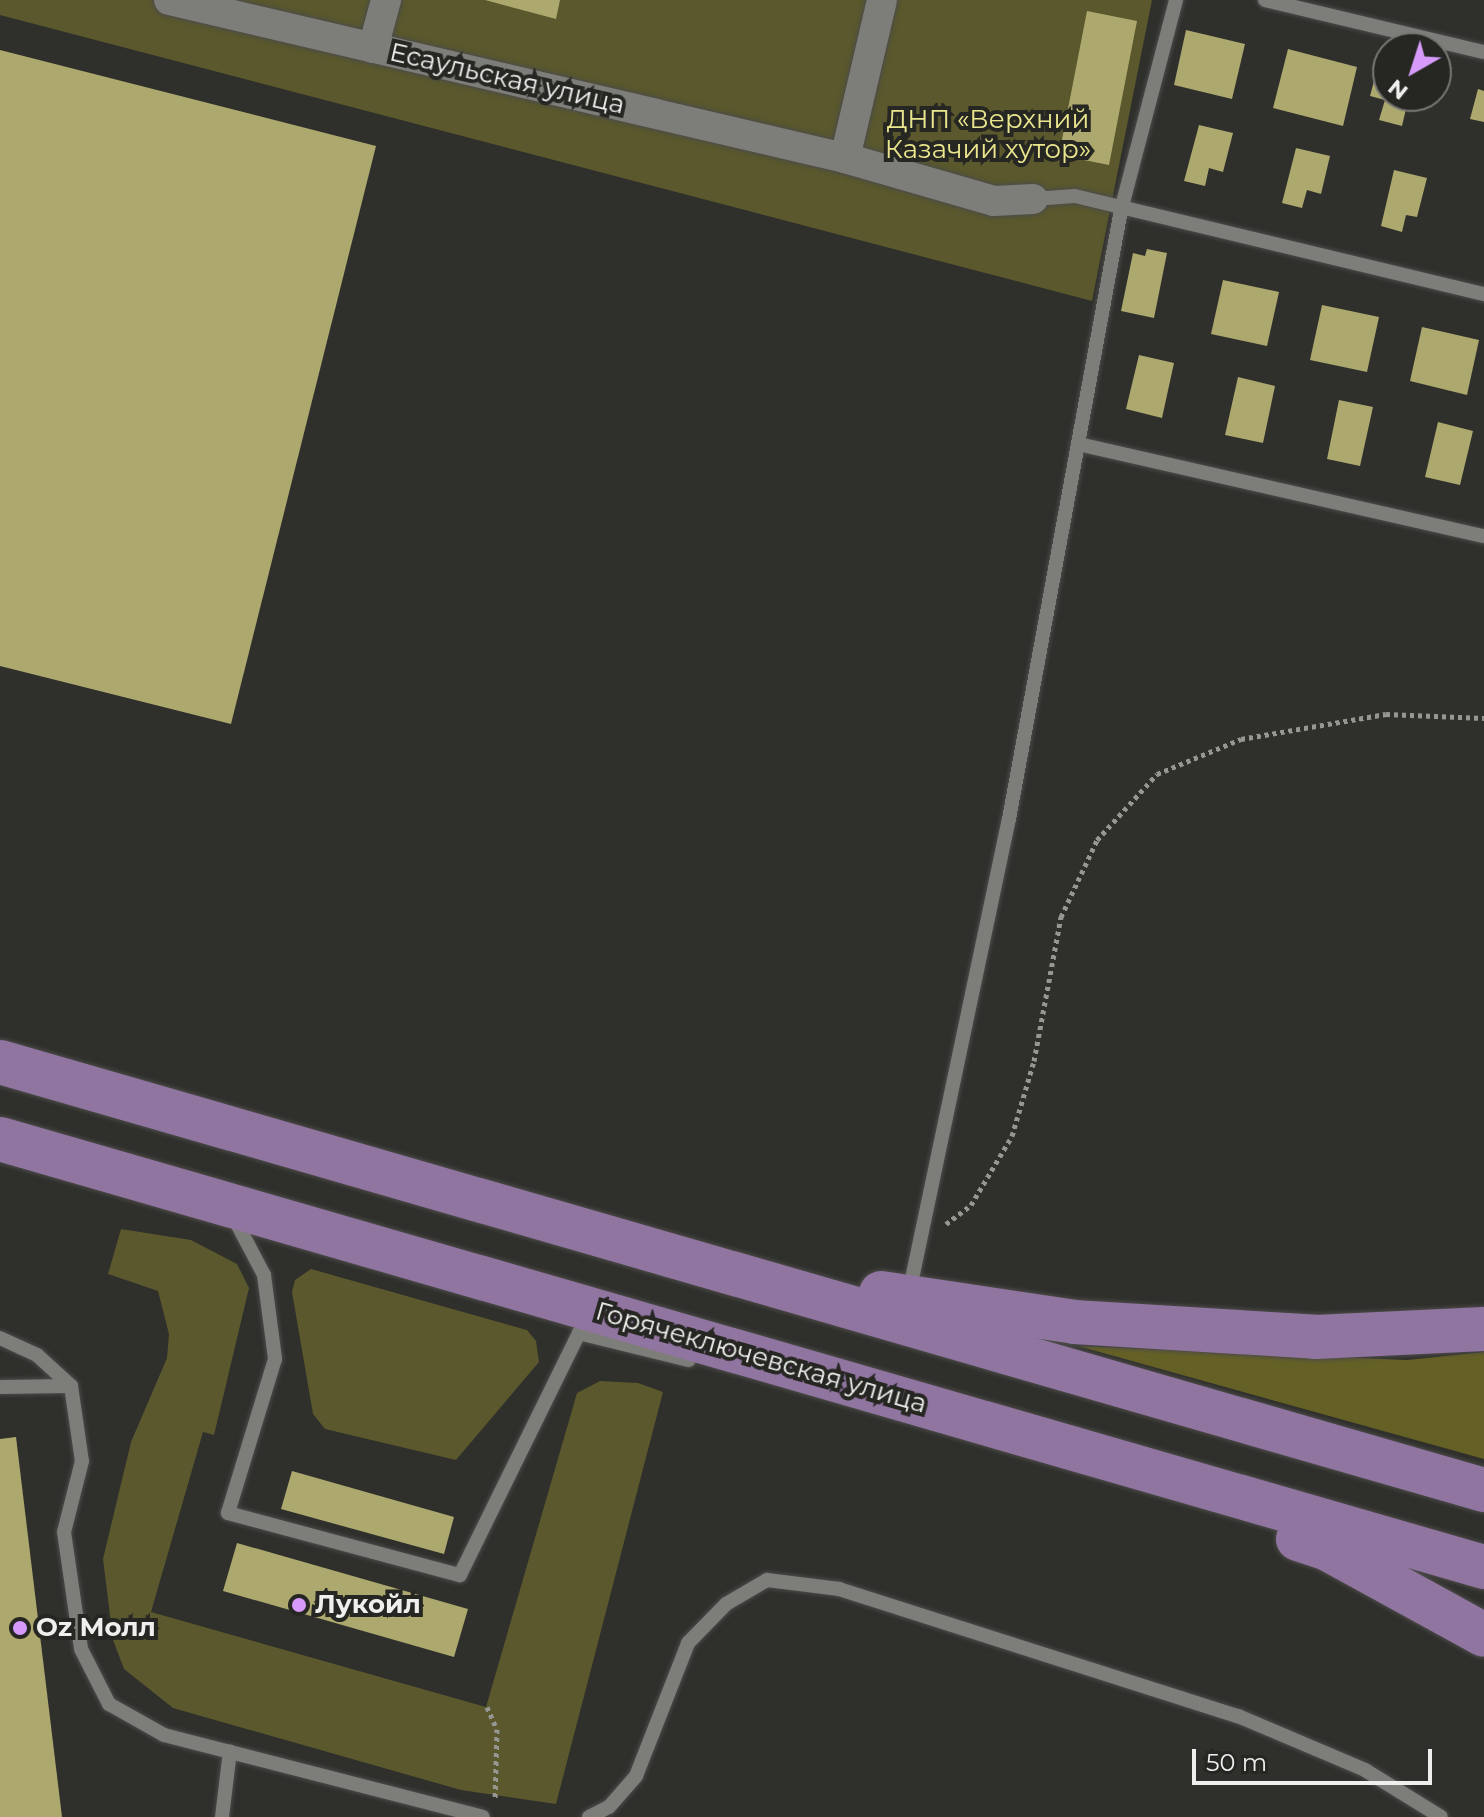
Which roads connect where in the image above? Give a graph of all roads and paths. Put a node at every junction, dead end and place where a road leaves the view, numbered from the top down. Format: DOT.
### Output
graph roads {
  1 [pos="169,0"];
  2 [pos="386,0"];
  3 [pos="882,0"];
  4 [pos="1176,0"];
  5 [pos="1265,0"];
  6 [pos="373,48"];
  7 [pos="1484,52"];
  8 [pos="845,158"];
  9 [pos="1033,199"];
  10 [pos="1121,210"];
  11 [pos="1484,294"];
  12 [pos="1078,444"];
  13 [pos="1484,536"];
  14 [pos="1484,718"];
  15 [pos="0,1062"];
  16 [pos="19,1144"];
  17 [pos="225,1202"];
  18 [pos="920,1244"];
  19 [pos="650,1252"];
  20 [pos="908,1298"];
  21 [pos="1484,1329"];
  22 [pos="0,1338"];
  23 [pos="781,1365"];
  24 [pos="71,1386"];
  25 [pos="0,1387"];
  26 [pos="1484,1490"];
  27 [pos="1484,1567"];
  28 [pos="1484,1635"];
  29 [pos="487,1707"];
  30 [pos="230,1751"];
  31 [pos="222,1817"];
  32 [pos="483,1817"];
  33 [pos="495,1817"];
  34 [pos="589,1817"];
  35 [pos="1441,1817"];
  1 -- 6 [label="street, Есаульская улица"];
  2 -- 6 [label="street"];
  3 -- 8 [label="street"];
  4 -- 10 [label="lane"];
  5 -- 7 [label="lane"];
  6 -- 8 [label="street, Есаульская улица"];
  8 -- 9 [label="street, Есаульская улица"];
  9 -- 10 [label="lane"];
  10 -- 11 [label="lane"];
  10 -- 12 [label="lane"];
  12 -- 13 [label="lane"];
  12 -- 18 [label="lane"];
  14 -- 18 [label="path"];
  15 -- 19 [label="main road"];
  16 -- 17 [label="main road, Горячеключевская улица"];
  17 -- 23 [label="main road, Горячеключевская улица"];
  17 -- 23 [label="lane"];
  18 -- 20 [label="lane"];
  19 -- 20 [label="main road"];
  19 -- 26 [label="main road"];
  20 -- 21 [label="main road"];
  22 -- 24 [label="lane"];
  23 -- 27 [label="main road, Горячеключевская улица"];
  23 -- 28 [label="main road"];
  24 -- 25 [label="lane"];
  24 -- 30 [label="lane"];
  29 -- 33 [label="path"];
  30 -- 31 [label="lane"];
  30 -- 32 [label="lane"];
  34 -- 35 [label="lane"];
}
